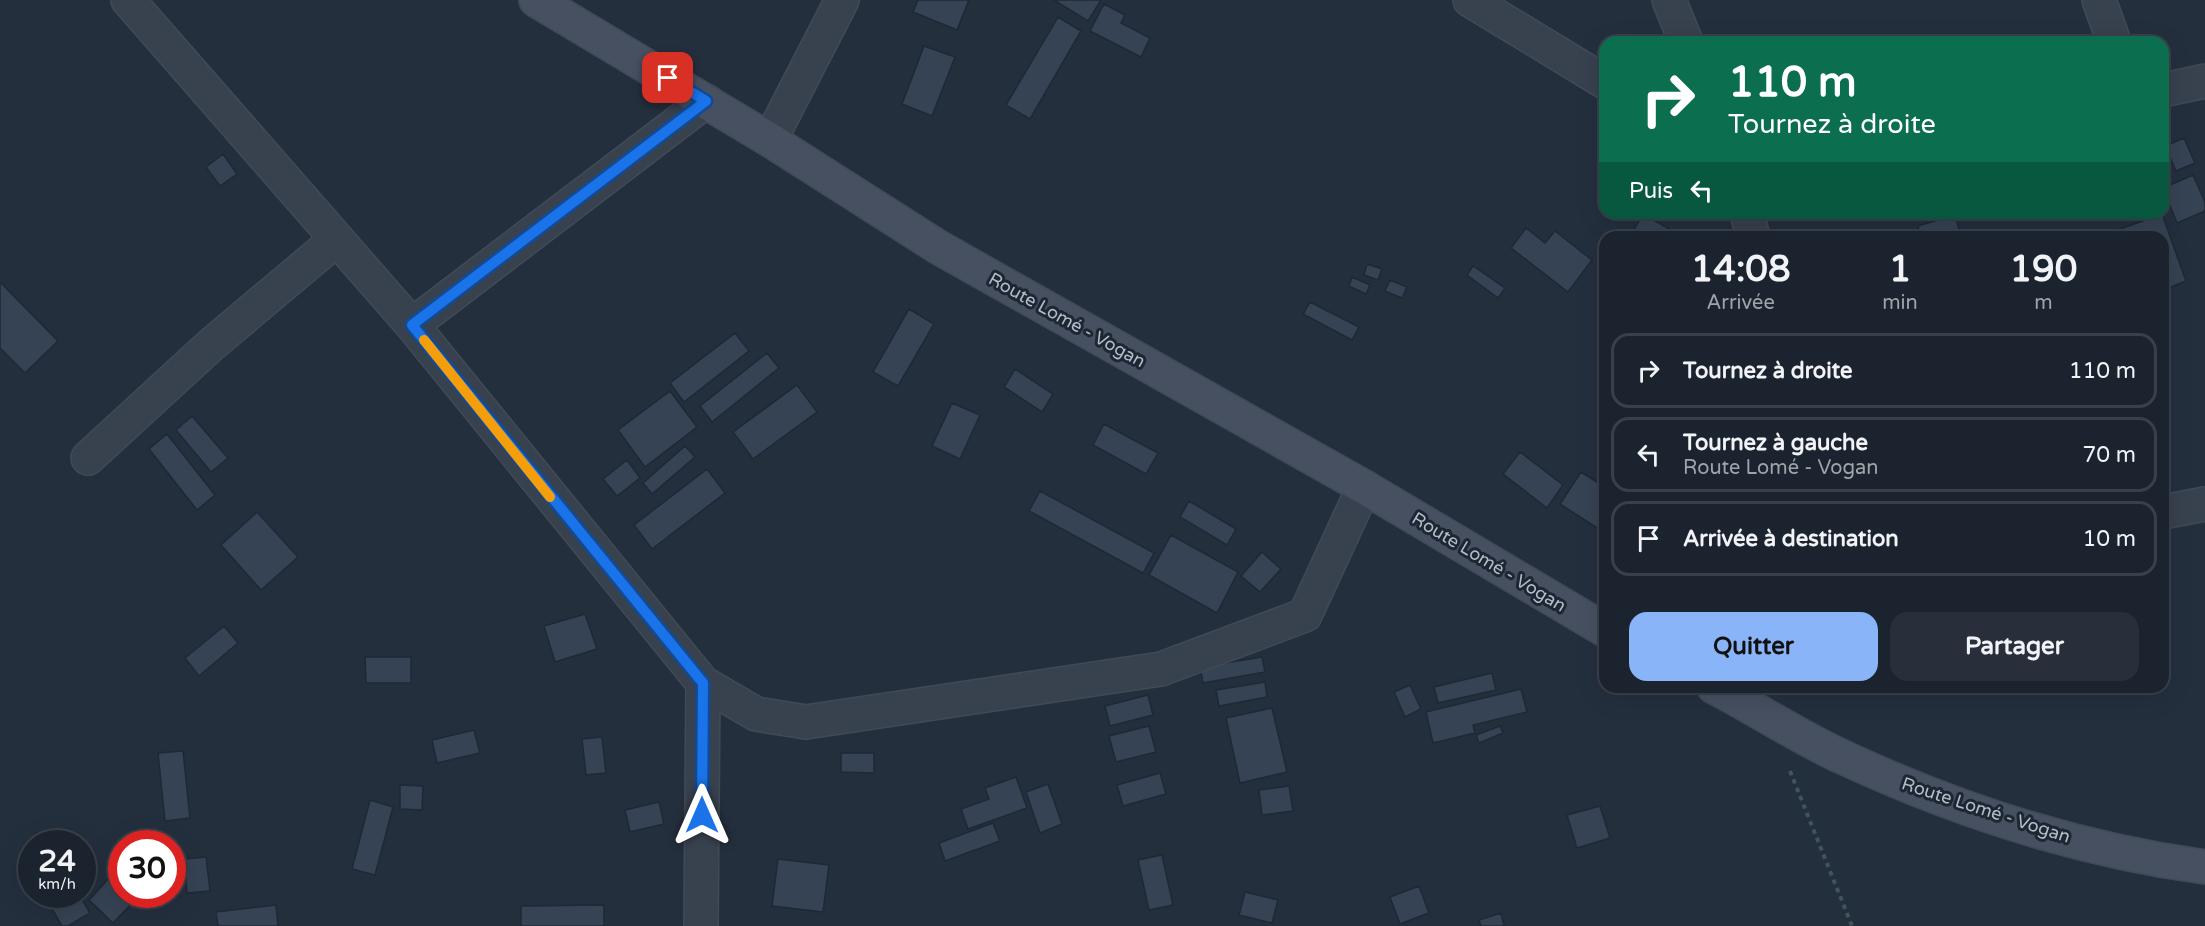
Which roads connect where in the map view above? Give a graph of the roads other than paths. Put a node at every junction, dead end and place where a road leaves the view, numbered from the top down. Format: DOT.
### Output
graph roads {
  1 [pos="128,0"];
  2 [pos="536,0"];
  3 [pos="842,0"];
  4 [pos="1470,0"];
  5 [pos="1669,0"];
  6 [pos="2099,0"];
  7 [pos="1684,36"];
  8 [pos="2112,36"];
  9 [pos="1599,78"];
  10 [pos="2205,81"];
  11 [pos="2169,89"];
  12 [pos="706,101"];
  13 [pos="770,140"];
  14 [pos="337,239"];
  15 [pos="412,325"];
  16 [pos="88,458"];
  17 [pos="1364,487"];
  18 [pos="2205,504"];
  19 [pos="2169,511"];
  20 [pos="1599,625"];
  21 [pos="703,683"];
  22 [pos="1725,693"];
  23 [pos="2205,867"];
  24 [pos="701,926"];
  1 -- 14 [label="street"];
  2 -- 12 [label="main road, Route Lomé - Vogan"];
  3 -- 13 [label="street"];
  4 -- 9 [label="street"];
  5 -- 7 [label="street"];
  6 -- 8 [label="street"];
  10 -- 11 [label="street"];
  12 -- 13 [label="main road, Route Lomé - Vogan"];
  12 -- 15 [label="street"];
  13 -- 17 [label="main road, Route Lomé - Vogan"];
  14 -- 15 [label="street"];
  14 -- 16 [label="street"];
  15 -- 21 [label="street"];
  17 -- 20 [label="main road, Route Lomé - Vogan"];
  17 -- 21 [label="street"];
  18 -- 19 [label="street"];
  21 -- 24 [label="street"];
  22 -- 23 [label="main road, Route Lomé - Vogan"];
}
